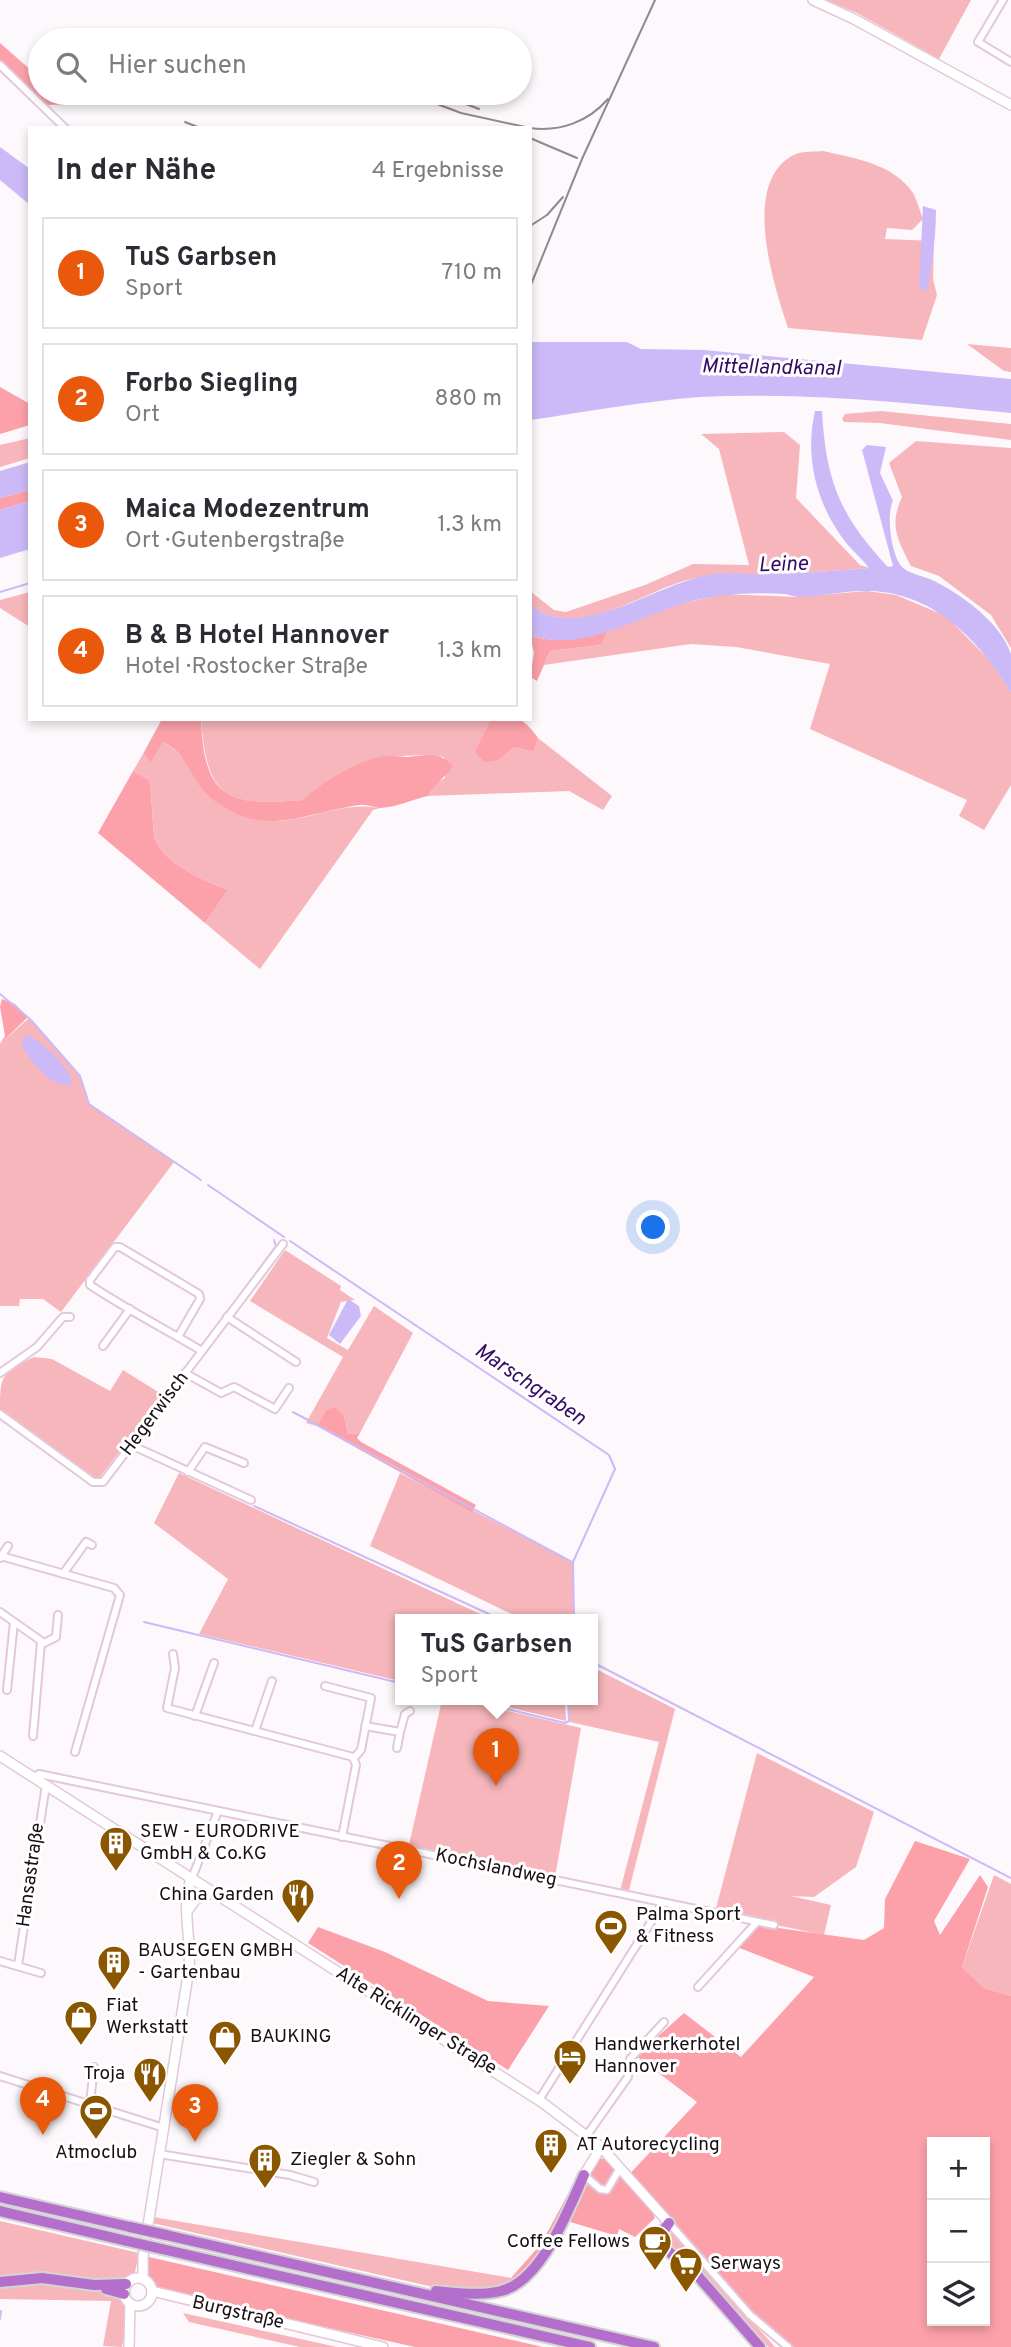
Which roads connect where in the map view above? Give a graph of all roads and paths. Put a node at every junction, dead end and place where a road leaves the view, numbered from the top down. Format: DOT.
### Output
graph roads {
  1 [pos="813,0"];
  2 [pos="1003,0"];
  3 [pos="1011,62"];
  4 [pos="0,65"];
  5 [pos="28,92"];
  6 [pos="41,105"];
  7 [pos="1011,105"];
  8 [pos="63,126"];
  9 [pos="283,1244"];
  10 [pos="130,1309"];
  11 [pos="70,1317"];
  12 [pos="227,1317"];
  13 [pos="178,1337"];
  14 [pos="103,1346"];
  15 [pos="202,1351"];
  16 [pos="296,1362"];
  17 [pos="0,1373"];
  18 [pos="185,1373"];
  19 [pos="289,1388"];
  20 [pos="0,1414"];
  21 [pos="131,1446"];
  22 [pos="244,1463"];
  23 [pos="188,1472"];
  24 [pos="250,1500"];
  25 [pos="8,1545"];
  26 [pos="92,1545"];
  27 [pos="1,1557"];
  28 [pos="63,1574"];
  29 [pos="0,1612"];
  30 [pos="58,1615"];
  31 [pos="14,1622"];
  32 [pos="41,1642"];
  33 [pos="173,1654"];
  34 [pos="214,1663"];
  35 [pos="272,1681"];
  36 [pos="325,1686"];
  37 [pos="7,1690"];
  38 [pos="410,1711"];
  39 [pos="195,1716"];
  40 [pos="365,1726"];
  41 [pos="255,1731"];
  42 [pos="400,1732"];
  43 [pos="33,1736"];
  44 [pos="397,1748"];
  45 [pos="75,1752"];
  46 [pos="0,1756"];
  47 [pos="354,1758"];
  48 [pos="34,1777"];
  49 [pos="46,1785"];
  50 [pos="218,1811"];
  51 [pos="342,1837"];
  52 [pos="192,1878"];
  53 [pos="214,1892"];
  54 [pos="663,1903"];
  55 [pos="188,1910"];
  56 [pos="756,1923"];
  57 [pos="774,1926"];
  58 [pos="0,1961"];
  59 [pos="18,1965"];
  60 [pos="41,1973"];
  61 [pos="698,1987"];
  62 [pos="664,2022"];
  63 [pos="94,2067"];
  64 [pos="0,2076"];
  65 [pos="539,2100"];
  66 [pos="90,2103"];
  67 [pos="164,2128"];
  68 [pos="587,2135"];
  69 [pos="601,2147"];
  70 [pos="159,2154"];
  71 [pos="620,2168"];
  72 [pos="584,2175"];
  73 [pos="314,2182"];
  74 [pos="0,2197"];
  75 [pos="0,2211"];
  76 [pos="670,2223"];
  77 [pos="0,2282"];
  78 [pos="381,2283"];
  79 [pos="133,2291"];
  80 [pos="150,2296"];
  81 [pos="784,2346"];
  82 [pos="129,2347"];
  83 [pos="383,2347"];
  84 [pos="590,2347"];
  85 [pos="654,2347"];
  86 [pos="760,2347"];
  1 -- 7 [label="street"];
  2 -- 3 [label="street"];
  4 -- 5 [label="street"];
  6 -- 8 [label="street"];
  9 -- 12 [label="street, Hegerwisch"];
  10 -- 13 [label="street"];
  10 -- 13 [label="street"];
  10 -- 14 [label="street"];
  11 -- 17 [label="street"];
  12 -- 15 [label="street, Hegerwisch"];
  12 -- 16 [label="street"];
  13 -- 15 [label="street"];
  15 -- 18 [label="street, Hegerwisch"];
  18 -- 19 [label="street"];
  18 -- 21 [label="street, Hegerwisch"];
  20 -- 21 [label="street, Hegerwisch"];
  21 -- 23 [label="street"];
  22 -- 23 [label="street"];
  23 -- 24 [label="street"];
  25 -- 27 [label="street"];
  26 -- 28 [label="street"];
  27 -- 28 [label="street"];
  28 -- 45 [label="street"];
  29 -- 31 [label="street"];
  30 -- 32 [label="street"];
  31 -- 32 [label="street"];
  31 -- 37 [label="street"];
  32 -- 43 [label="street"];
  33 -- 39 [label="street"];
  34 -- 39 [label="street"];
  35 -- 41 [label="street"];
  36 -- 40 [label="street"];
  38 -- 42 [label="street"];
  39 -- 41 [label="street"];
  40 -- 42 [label="street"];
  40 -- 47 [label="street"];
  41 -- 47 [label="street"];
  42 -- 44 [label="street"];
  46 -- 48 [label="street, Alte Ricklinger Straße"];
  47 -- 51 [label="street"];
  48 -- 49 [label="street, Alte Ricklinger Straße"];
  48 -- 50 [label="street, Kochslandweg"];
  49 -- 52 [label="street, Alte Ricklinger Straße"];
  49 -- 59 [label="street, Hansastraße"];
  50 -- 51 [label="street, Kochslandweg"];
  50 -- 52 [label="street"];
  51 -- 54 [label="street, Kochslandweg"];
  52 -- 53 [label="street, Alte Ricklinger Straße"];
  52 -- 55 [label="street"];
  53 -- 55 [label="street"];
  53 -- 65 [label="street, Alte Ricklinger Straße"];
  54 -- 56 [label="street, Kochslandweg"];
  54 -- 65 [label="street"];
  55 -- 67 [label="street"];
  56 -- 57 [label="street, Kochslandweg"];
  56 -- 61 [label="street"];
  58 -- 59 [label="street"];
  59 -- 60 [label="street"];
  62 -- 68 [label="street"];
  63 -- 66 [label="street"];
  64 -- 66 [label="street"];
  65 -- 68 [label="street, Alte Ricklinger Straße"];
  66 -- 67 [label="street"];
  67 -- 70 [label="street"];
  68 -- 69 [label="street, Alte Ricklinger Straße"];
  69 -- 71 [label="street, Alte Ricklinger Straße"];
  69 -- 72 [label="street"];
  70 -- 73 [label="street"];
  70 -- 79 [label="street"];
  71 -- 72 [label="street"];
  71 -- 76 [label="street, Alte Ricklinger Straße"];
  72 -- 78 [label="highway"];
  74 -- 78 [label="highway, bridge"];
  75 -- 84 [label="highway, bridge"];
  76 -- 81 [label="street, Alte Ricklinger Straße"];
  76 -- 86 [label="highway"];
  77 -- 79 [label="highway"];
  78 -- 85 [label="highway"];
  79 -- 80 [label="street"];
  79 -- 80 [label="street"];
  79 -- 82 [label="street"];
  80 -- 83 [label="street, Burgstraße"];
}
